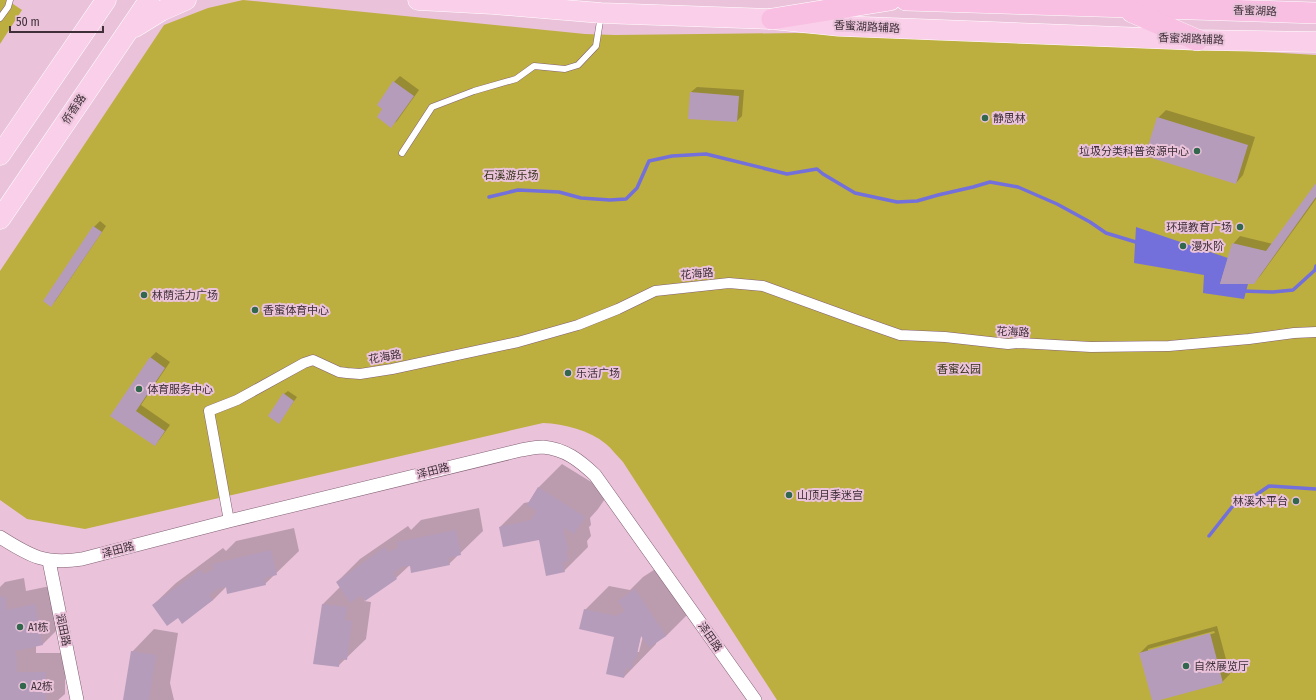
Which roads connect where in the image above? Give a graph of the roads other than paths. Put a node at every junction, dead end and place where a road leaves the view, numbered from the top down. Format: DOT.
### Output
graph roads {
  1 [pos="10,0"];
  2 [pos="90,0"];
  3 [pos="106,0"];
  4 [pos="149,0"];
  5 [pos="186,0"];
  6 [pos="418,0"];
  7 [pos="890,0"];
  8 [pos="906,0"];
  9 [pos="1120,7"];
  10 [pos="601,13"];
  11 [pos="1316,13"];
  12 [pos="0,18"];
  13 [pos="772,19"];
  14 [pos="123,38"];
  15 [pos="1197,40"];
  16 [pos="1316,42"];
  17 [pos="72,50"];
  18 [pos="402,153"];
  19 [pos="0,156"];
  20 [pos="0,218"];
  21 [pos="1316,332"];
  22 [pos="229,521"];
  23 [pos="0,537"];
  24 [pos="49,561"];
  25 [pos="77,700"];
  26 [pos="755,700"];
  1 -- 12 [label="lane"];
  2 -- 17 [label="main road"];
  3 -- 17 [label="main road"];
  4 -- 14 [label="main road, 侨香路"];
  5 -- 14 [label="main road"];
  6 -- 10 [label="main road, 香蜜湖路辅路"];
  7 -- 13 [label="highway"];
  8 -- 9 [label="highway, 香蜜湖路"];
  9 -- 11 [label="highway, 香蜜湖路"];
  9 -- 15 [label="highway"];
  10 -- 13 [label="main road, 香蜜湖路辅路"];
  10 -- 18 [label="lane"];
  13 -- 15 [label="main road, 香蜜湖路辅路"];
  14 -- 20 [label="main road, 侨香路"];
  15 -- 16 [label="main road, 香蜜湖路辅路"];
  17 -- 19 [label="main road"];
  21 -- 22 [label="street, 花海路"];
  22 -- 24 [label="street, 泽田路"];
  22 -- 26 [label="street, 泽田路"];
  23 -- 24 [label="street, 泽田路"];
  24 -- 25 [label="street, 润田路"];
}
